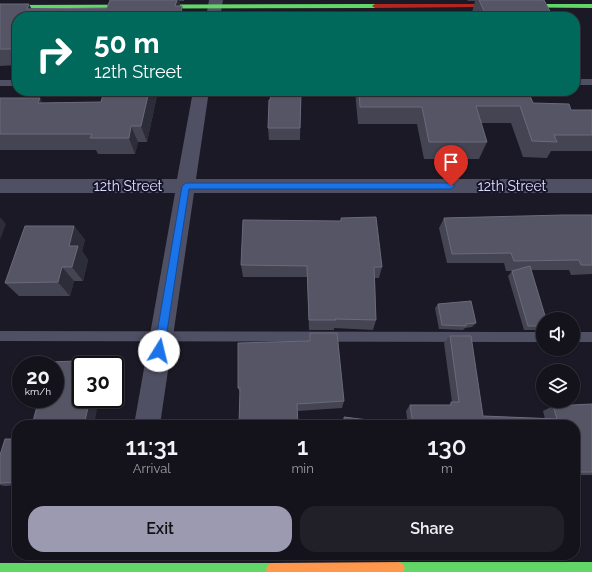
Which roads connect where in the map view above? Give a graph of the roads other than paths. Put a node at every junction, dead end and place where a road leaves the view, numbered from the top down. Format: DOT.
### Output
graph roads {
  1 [pos="592,6"];
  2 [pos="0,7"];
  3 [pos="214,8"];
  4 [pos="580,82"];
  5 [pos="592,82"];
  6 [pos="0,83"];
  7 [pos="12,83"];
  8 [pos="200,96"];
  9 [pos="0,186"];
  10 [pos="186,186"];
  11 [pos="592,186"];
  12 [pos="0,336"];
  13 [pos="161,337"];
  14 [pos="536,337"];
  15 [pos="580,337"];
  16 [pos="592,337"];
  17 [pos="148,420"];
  18 [pos="124,565"];
  19 [pos="592,568"];
  20 [pos="0,569"];
  1 -- 3 [label="street"];
  2 -- 3 [label="street"];
  4 -- 5 [label="lane"];
  6 -- 7 [label="lane"];
  8 -- 10 [label="street"];
  9 -- 10 [label="street, 12th Street"];
  10 -- 11 [label="street, 12th Street"];
  10 -- 13 [label="street"];
  12 -- 13 [label="lane"];
  13 -- 14 [label="lane"];
  13 -- 17 [label="street"];
  15 -- 16 [label="lane"];
  18 -- 19 [label="street"];
  18 -- 20 [label="street"];
}
